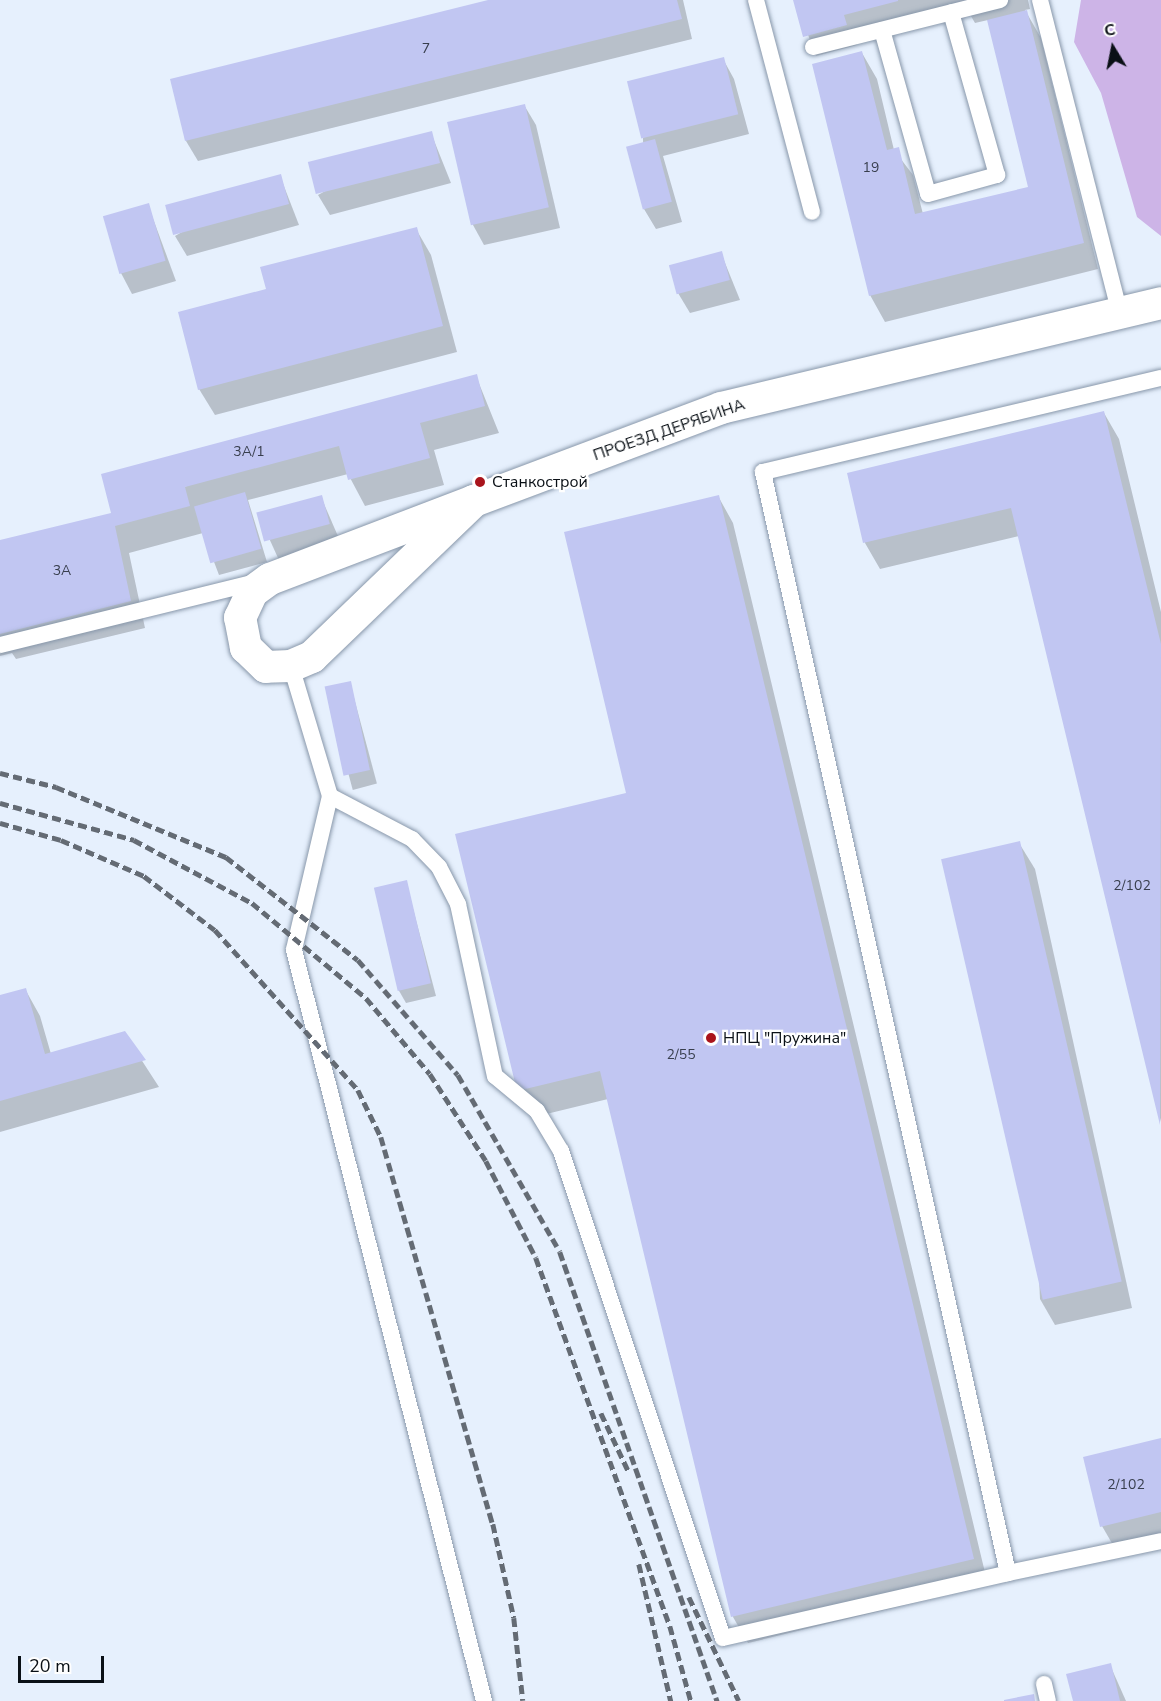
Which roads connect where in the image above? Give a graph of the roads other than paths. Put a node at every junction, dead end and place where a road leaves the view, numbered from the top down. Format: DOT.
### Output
graph roads {
  1 [pos="756,0"];
  2 [pos="1000,0"];
  3 [pos="1040,0"];
  4 [pos="951,12"];
  5 [pos="882,30"];
  6 [pos="813,46"];
  7 [pos="812,212"];
  8 [pos="1161,303"];
  9 [pos="1120,313"];
  10 [pos="1161,378"];
  11 [pos="474,501"];
  12 [pos="270,579"];
  13 [pos="0,645"];
  14 [pos="291,666"];
  15 [pos="330,796"];
  16 [pos="1161,1541"];
  17 [pos="1008,1573"];
  18 [pos="1044,1684"];
  19 [pos="484,1701"];
  20 [pos="1048,1701"];
  1 -- 7 [label="lane"];
  2 -- 4 [label="lane"];
  3 -- 9 [label="lane"];
  4 -- 5 [label="lane"];
  4 -- 5 [label="lane"];
  5 -- 6 [label="lane"];
  8 -- 9 [label="street, ПРОЕЗД ДЕРЯБИНА"];
  9 -- 11 [label="street, ПРОЕЗД ДЕРЯБИНА"];
  10 -- 17 [label="lane"];
  11 -- 12 [label="street, ПРОЕЗД ДЕРЯБИНА"];
  11 -- 14 [label="street"];
  12 -- 13 [label="lane"];
  12 -- 14 [label="street, ПРОЕЗД ДЕРЯБИНА"];
  14 -- 15 [label="lane"];
  15 -- 17 [label="lane"];
  15 -- 19 [label="lane"];
  16 -- 17 [label="lane"];
  18 -- 20 [label="lane"];
}
